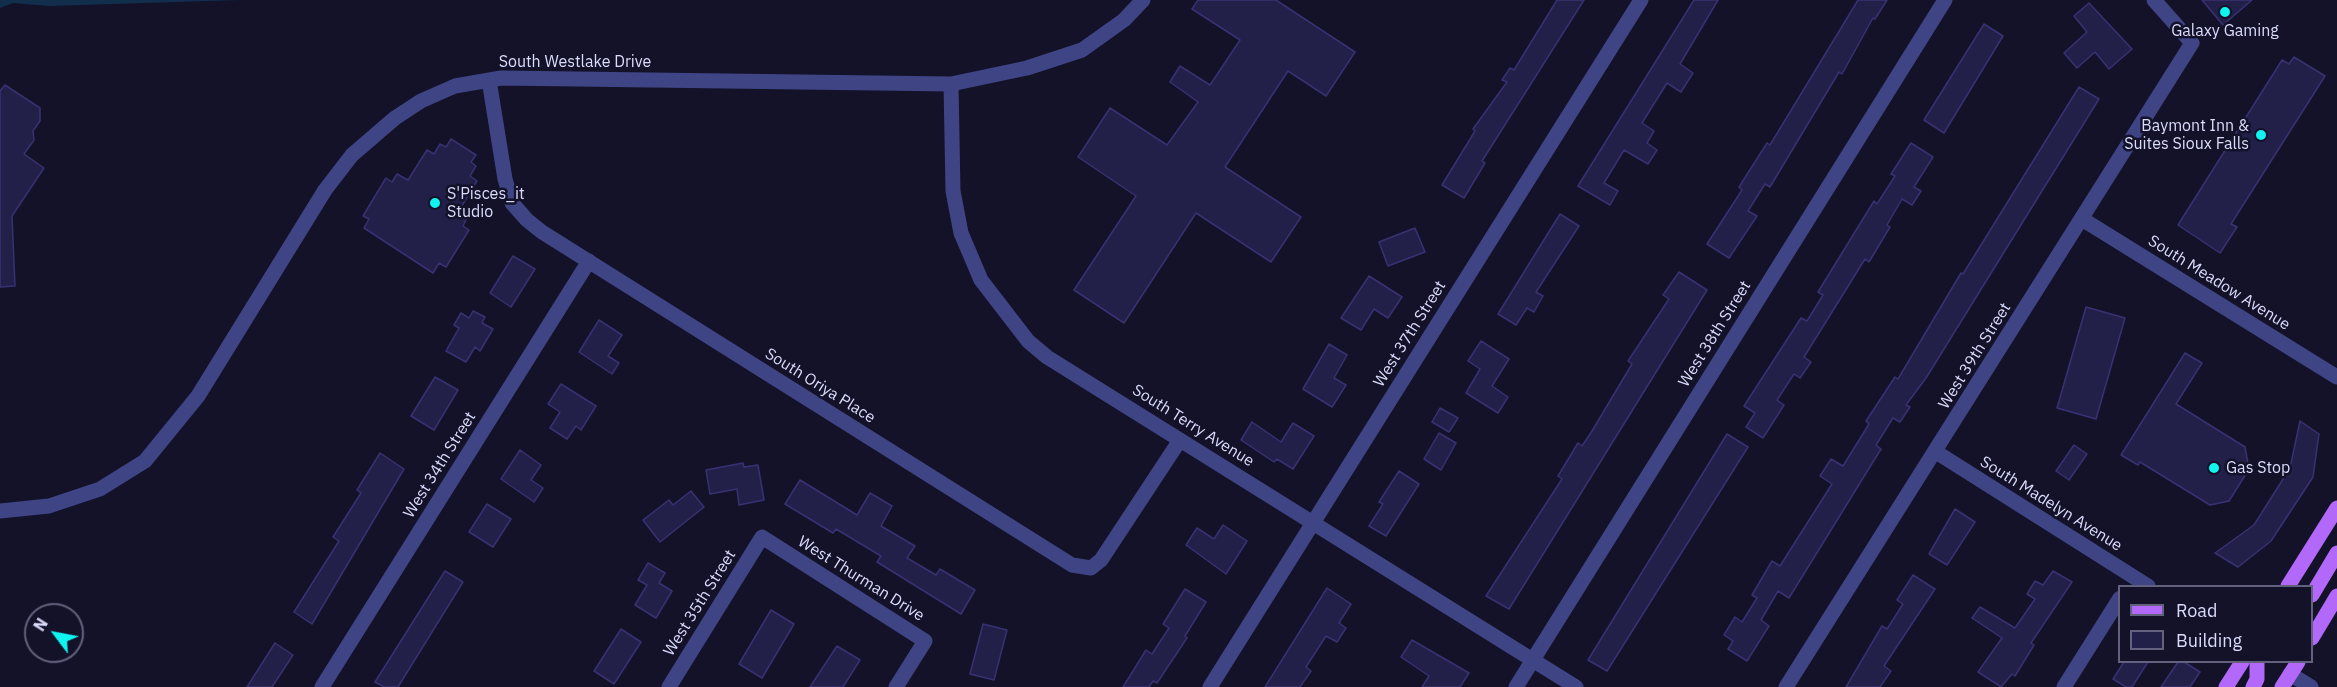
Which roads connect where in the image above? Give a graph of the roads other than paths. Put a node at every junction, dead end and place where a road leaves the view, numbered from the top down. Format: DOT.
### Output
graph roads {
  1 [pos="1143,0"];
  2 [pos="1641,0"];
  3 [pos="1945,0"];
  4 [pos="2154,0"];
  5 [pos="489,80"];
  6 [pos="951,84"];
  7 [pos="2082,219"];
  8 [pos="589,261"];
  9 [pos="2337,377"];
  10 [pos="1180,440"];
  11 [pos="1936,452"];
  12 [pos="2337,508"];
  13 [pos="0,511"];
  14 [pos="1314,521"];
  15 [pos="762,537"];
  16 [pos="2337,553"];
  17 [pos="2130,582"];
  18 [pos="2289,585"];
  19 [pos="2313,593"];
  20 [pos="2337,596"];
  21 [pos="2118,601"];
  22 [pos="2313,637"];
  23 [pos="1533,659"];
  24 [pos="2241,663"];
  25 [pos="2257,663"];
  26 [pos="2289,671"];
  27 [pos="322,687"];
  28 [pos="669,687"];
  29 [pos="896,687"];
  30 [pos="1210,687"];
  31 [pos="1516,687"];
  32 [pos="1576,687"];
  33 [pos="1786,687"];
  34 [pos="2064,687"];
  35 [pos="2226,687"];
  36 [pos="2253,687"];
  37 [pos="2311,687"];
  1 -- 6 [label="street, South Westlake Drive"];
  2 -- 14 [label="street, West 37th Street"];
  3 -- 23 [label="street, West 38th Street"];
  4 -- 7 [label="street, West 39th Street"];
  5 -- 6 [label="street, South Westlake Drive"];
  5 -- 8 [label="street, South Oriya Place"];
  5 -- 13 [label="street, South Westlake Drive"];
  6 -- 10 [label="street, South Terry Avenue"];
  7 -- 9 [label="street, South Meadow Avenue"];
  7 -- 11 [label="street, West 39th Street"];
  8 -- 10 [label="street, South Oriya Place"];
  8 -- 27 [label="street, West 34th Street"];
  10 -- 14 [label="street, South Terry Avenue"];
  11 -- 17 [label="street, South Madelyn Avenue"];
  11 -- 33 [label="street, West 39th Street"];
  12 -- 18 [label="main road"];
  14 -- 23 [label="street, South Terry Avenue"];
  14 -- 30 [label="street, West 37th Street"];
  15 -- 28 [label="street, West 35th Street"];
  15 -- 29 [label="street, West Thurman Drive"];
  16 -- 19 [label="main road"];
  20 -- 22 [label="main road"];
  21 -- 34 [label="street"];
  23 -- 31 [label="street, West 38th Street"];
  23 -- 32 [label="street, South Terry Avenue"];
  24 -- 35 [label="main road"];
  25 -- 36 [label="main road"];
  26 -- 37 [label="street"];
}
